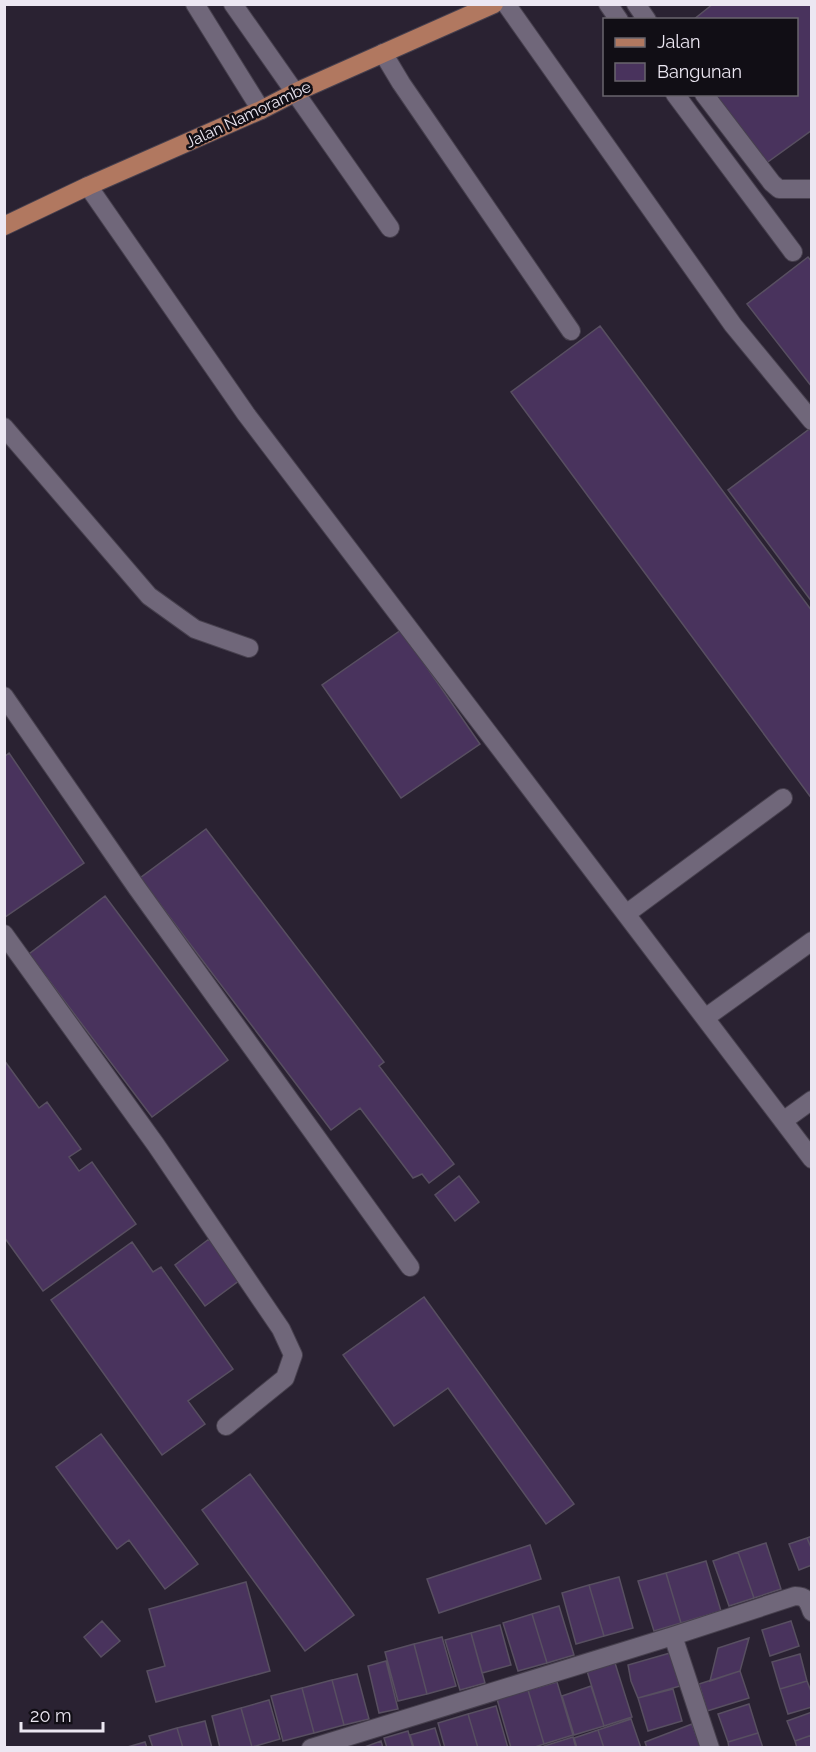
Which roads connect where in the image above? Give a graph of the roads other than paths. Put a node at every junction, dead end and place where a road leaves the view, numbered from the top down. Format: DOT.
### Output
graph roads {
  1 [pos="195,4"];
  2 [pos="233,4"];
  3 [pos="494,4"];
  4 [pos="506,4"];
  5 [pos="608,4"];
  6 [pos="636,4"];
  7 [pos="618,18"];
  8 [pos="646,18"];
  9 [pos="383,53"];
  10 [pos="296,92"];
  11 [pos="676,96"];
  12 [pos="706,96"];
  13 [pos="261,110"];
  14 [pos="88,186"];
  15 [pos="812,189"];
  16 [pos="4,226"];
  17 [pos="390,228"];
  18 [pos="793,252"];
  19 [pos="571,331"];
  20 [pos="812,421"];
  21 [pos="4,427"];
  22 [pos="249,648"];
  23 [pos="4,696"];
  24 [pos="783,798"];
  25 [pos="626,914"];
  26 [pos="4,934"];
  27 [pos="812,942"];
  28 [pos="705,1018"];
  29 [pos="812,1100"];
  30 [pos="783,1121"];
  31 [pos="812,1158"];
  32 [pos="411,1267"];
  33 [pos="226,1426"];
  34 [pos="812,1612"];
  35 [pos="673,1636"];
  36 [pos="311,1748"];
  37 [pos="710,1748"];
  1 -- 13 [label="street"];
  2 -- 10 [label="street"];
  3 -- 9 [label="main road, Jalan Namorambe"];
  4 -- 20 [label="street"];
  5 -- 7 [label="street"];
  6 -- 8 [label="street"];
  9 -- 10 [label="main road, Jalan Namorambe"];
  9 -- 19 [label="street"];
  10 -- 13 [label="main road, Jalan Namorambe"];
  10 -- 17 [label="street"];
  11 -- 18 [label="street"];
  12 -- 15 [label="street"];
  13 -- 14 [label="main road, Jalan Namorambe"];
  14 -- 16 [label="main road, Jalan Namorambe"];
  14 -- 25 [label="street"];
  21 -- 22 [label="street"];
  23 -- 32 [label="street"];
  24 -- 25 [label="street"];
  25 -- 28 [label="street"];
  26 -- 33 [label="street"];
  27 -- 28 [label="street"];
  28 -- 30 [label="street"];
  29 -- 30 [label="street"];
  30 -- 31 [label="street"];
  34 -- 35 [label="street"];
  35 -- 36 [label="street"];
  35 -- 37 [label="street"];
}
